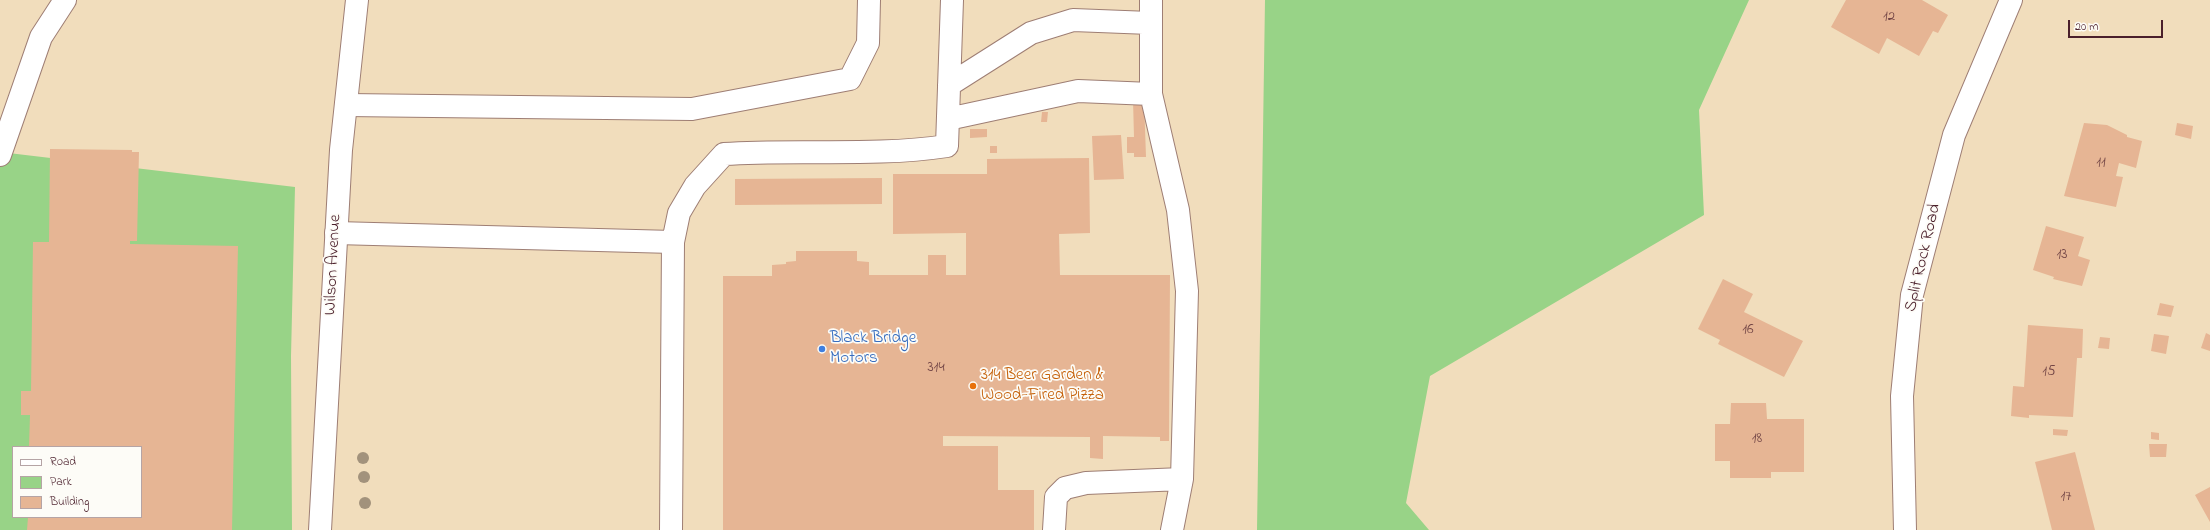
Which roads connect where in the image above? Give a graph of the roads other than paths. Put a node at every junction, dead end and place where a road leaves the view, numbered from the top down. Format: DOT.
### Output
graph roads {
  1 [pos="65,0"];
  2 [pos="358,0"];
  3 [pos="869,0"];
  4 [pos="952,0"];
  5 [pos="1151,0"];
  6 [pos="2012,0"];
  7 [pos="1150,23"];
  8 [pos="949,85"];
  9 [pos="1151,94"];
  10 [pos="346,105"];
  11 [pos="948,120"];
  12 [pos="0,155"];
  13 [pos="336,233"];
  14 [pos="673,242"];
  15 [pos="1182,479"];
  16 [pos="320,530"];
  17 [pos="671,530"];
  18 [pos="1054,530"];
  19 [pos="1172,530"];
  20 [pos="1905,530"];
  1 -- 12 [label="street"];
  2 -- 10 [label="street, Wilson Avenue"];
  3 -- 10 [label="street"];
  4 -- 8 [label="street"];
  5 -- 7 [label="street"];
  6 -- 20 [label="street, Split Rock Road"];
  7 -- 8 [label="street"];
  7 -- 9 [label="street"];
  8 -- 11 [label="street"];
  9 -- 11 [label="street"];
  9 -- 15 [label="street"];
  10 -- 13 [label="street, Wilson Avenue"];
  11 -- 14 [label="street"];
  13 -- 14 [label="street"];
  13 -- 16 [label="street, Wilson Avenue"];
  14 -- 17 [label="street"];
  15 -- 18 [label="street"];
  15 -- 19 [label="street"];
}
